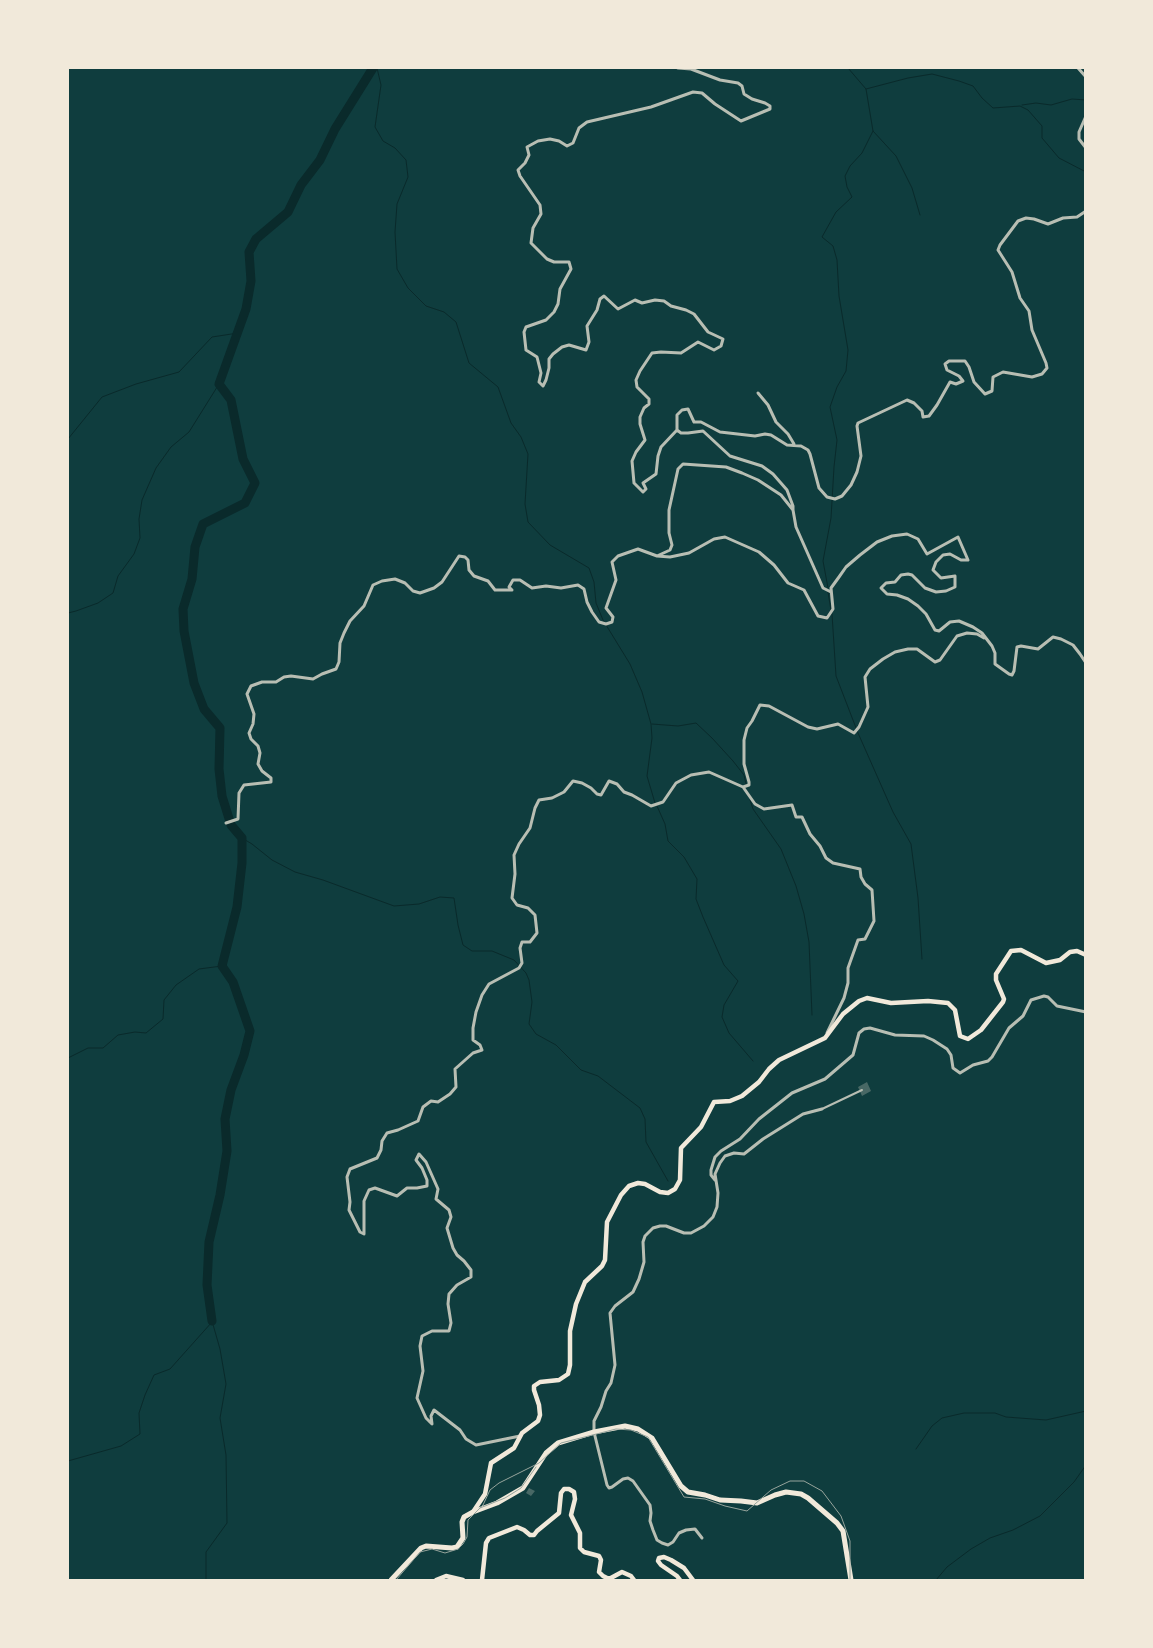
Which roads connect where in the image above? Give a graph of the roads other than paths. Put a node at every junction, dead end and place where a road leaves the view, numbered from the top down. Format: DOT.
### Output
graph roads {
  1 [pos="678,68"];
  2 [pos="1078,68"];
  3 [pos="1086,77"];
  4 [pos="1086,116"];
  5 [pos="1086,148"];
  6 [pos="1086,211"];
  7 [pos="758,393"];
  8 [pos="677,430"];
  9 [pos="794,444"];
  10 [pos="793,510"];
  11 [pos="657,556"];
  12 [pos="831,592"];
  13 [pos="987,640"];
  14 [pos="1086,663"];
  15 [pos="743,787"];
  16 [pos="226,823"];
  17 [pos="1086,955"];
  18 [pos="1086,1012"];
  19 [pos="825,1038"];
  20 [pos="862,1090"];
  21 [pos="822,1110"];
  22 [pos="716,1182"];
  23 [pos="594,1434"];
  24 [pos="520,1436"];
  25 [pos="473,1512"];
  26 [pos="702,1538"];
  27 [pos="391,1580"];
  28 [pos="436,1580"];
  29 [pos="463,1580"];
  30 [pos="482,1580"];
  31 [pos="634,1580"];
  32 [pos="680,1580"];
  33 [pos="693,1580"];
  34 [pos="851,1580"];
  1 -- 8 [label="street"];
  2 -- 3 [label="street"];
  4 -- 5 [label="street"];
  6 -- 9 [label="street"];
  7 -- 9 [label="street"];
  8 -- 9 [label="street"];
  8 -- 10 [label="street"];
  10 -- 11 [label="street"];
  10 -- 12 [label="street"];
  11 -- 12 [label="street"];
  11 -- 16 [label="street"];
  12 -- 13 [label="street"];
  13 -- 14 [label="street"];
  13 -- 15 [label="street"];
  15 -- 19 [label="street"];
  15 -- 24 [label="street"];
  17 -- 19 [label="main road"];
  18 -- 22 [label="street"];
  19 -- 24 [label="main road"];
  20 -- 21 [label="street"];
  21 -- 22 [label="street"];
  22 -- 23 [label="street"];
  23 -- 25 [label="highway"];
  23 -- 26 [label="street"];
  23 -- 34 [label="highway"];
  24 -- 25 [label="main road"];
  25 -- 27 [label="highway"];
  28 -- 29 [label="main road"];
  30 -- 31 [label="main road"];
  32 -- 33 [label="main road"];
}
